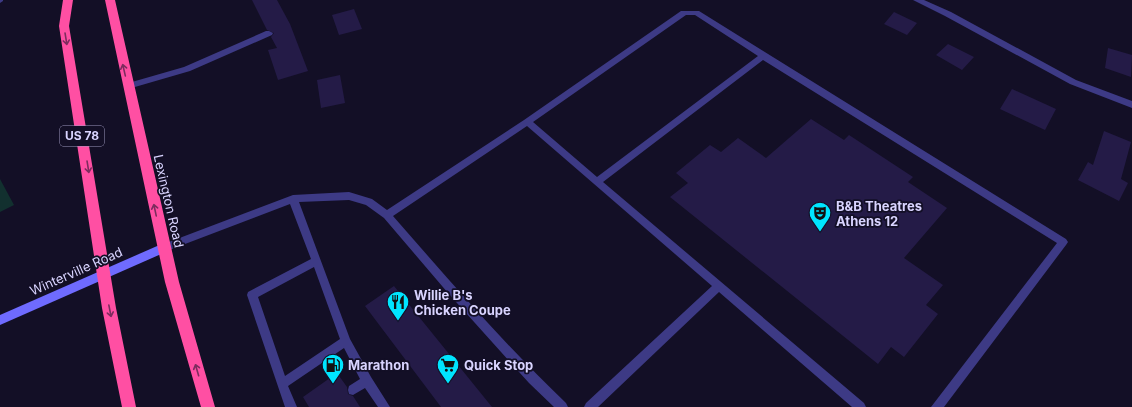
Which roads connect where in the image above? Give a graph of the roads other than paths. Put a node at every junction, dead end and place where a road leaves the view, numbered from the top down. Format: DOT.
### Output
graph roads {
  1 [pos="68,0"];
  2 [pos="110,0"];
  3 [pos="917,0"];
  4 [pos="268,33"];
  5 [pos="763,56"];
  6 [pos="128,86"];
  7 [pos="1132,105"];
  8 [pos="527,122"];
  9 [pos="597,182"];
  10 [pos="293,199"];
  11 [pos="387,215"];
  12 [pos="164,248"];
  13 [pos="315,262"];
  14 [pos="103,273"];
  15 [pos="719,286"];
  16 [pos="0,320"];
  17 [pos="346,341"];
  18 [pos="367,381"];
  19 [pos="282,384"];
  20 [pos="353,390"];
  21 [pos="129,407"];
  22 [pos="208,407"];
  23 [pos="291,407"];
  24 [pos="384,407"];
  25 [pos="562,407"];
  26 [pos="590,407"];
  27 [pos="860,407"];
  28 [pos="937,407"];
  1 -- 14 [label="highway, US 78, one-way"];
  6 -- 2 [label="highway, Lexington Road, one-way"];
  3 -- 7 [label="street"];
  4 -- 6 [label="lane"];
  5 -- 8 [label="lane"];
  5 -- 9 [label="lane"];
  5 -- 28 [label="lane"];
  12 -- 6 [label="highway, Lexington Road, one-way"];
  8 -- 9 [label="lane"];
  8 -- 11 [label="lane"];
  9 -- 15 [label="lane"];
  10 -- 11 [label="lane"];
  10 -- 12 [label="lane"];
  10 -- 13 [label="lane"];
  11 -- 25 [label="lane"];
  12 -- 14 [label="street, Winterville Road"];
  22 -- 12 [label="highway, Lexington Road, one-way"];
  13 -- 17 [label="lane"];
  13 -- 19 [label="lane"];
  14 -- 16 [label="street, Winterville Road"];
  14 -- 21 [label="highway, US 78, one-way"];
  15 -- 26 [label="lane"];
  15 -- 27 [label="lane"];
  17 -- 18 [label="lane"];
  17 -- 19 [label="lane"];
  18 -- 20 [label="lane"];
  18 -- 24 [label="lane"];
  19 -- 23 [label="lane"];
}
